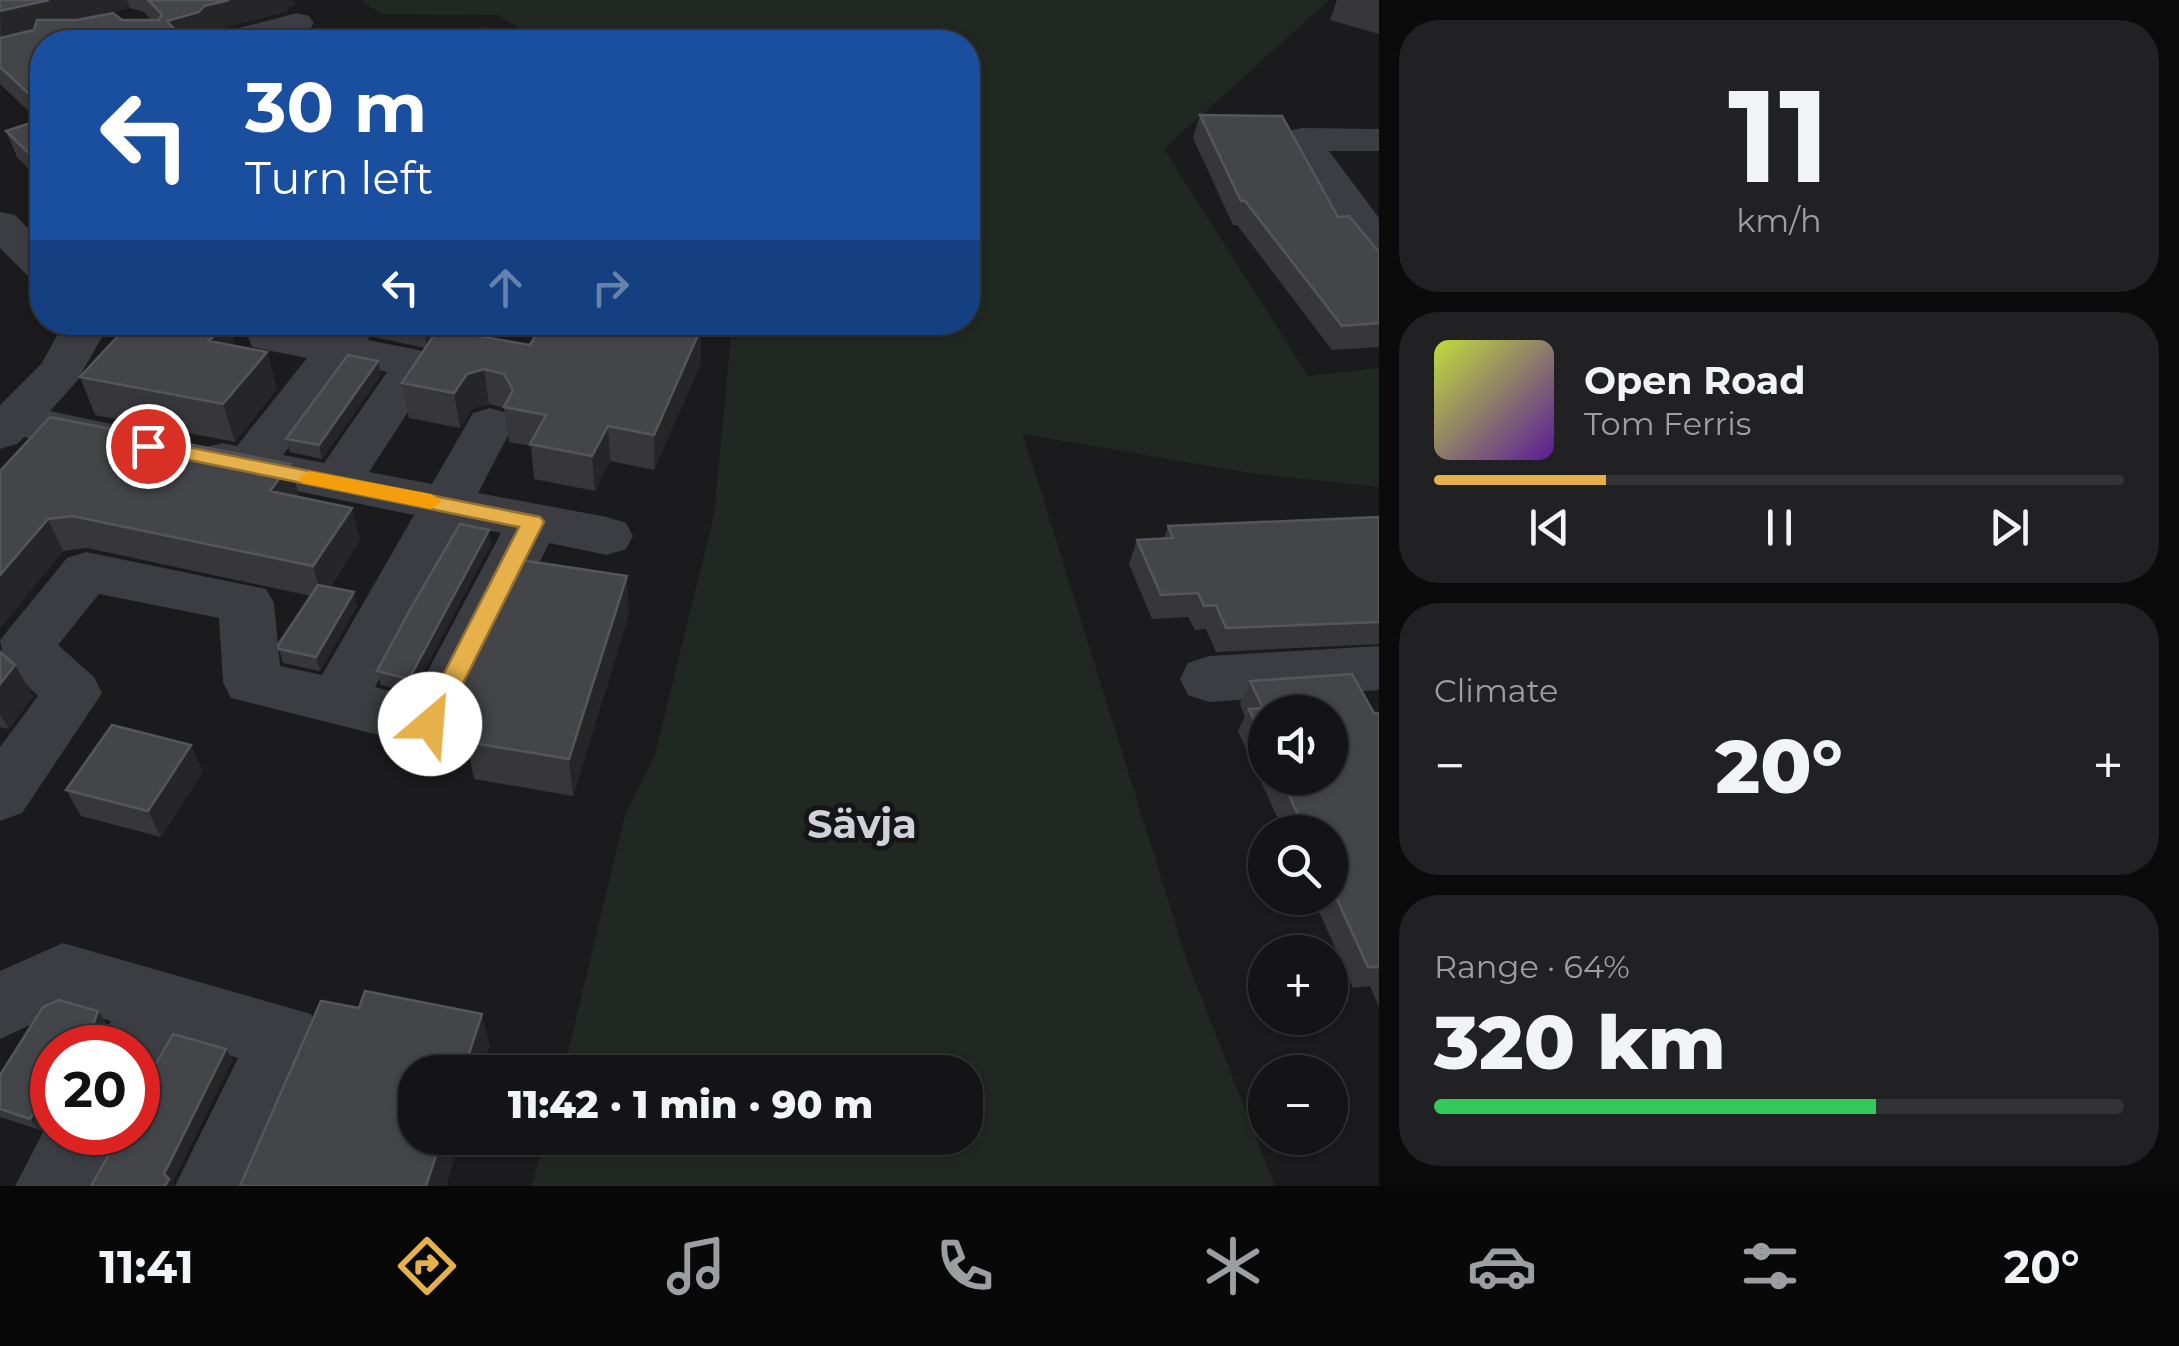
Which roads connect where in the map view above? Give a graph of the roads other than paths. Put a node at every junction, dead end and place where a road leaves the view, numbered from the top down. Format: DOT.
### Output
graph roads {
  1 [pos="296,22"];
  2 [pos="267,30"];
  3 [pos="1379,140"];
  4 [pos="0,224"];
  5 [pos="1379,247"];
  6 [pos="30,254"];
  7 [pos="80,335"];
  8 [pos="268,335"];
  9 [pos="348,336"];
  10 [pos="490,424"];
  11 [pos="6,426"];
  12 [pos="250,466"];
  13 [pos="336,483"];
  14 [pos="448,505"];
  15 [pos="533,522"];
  16 [pos="607,536"];
  17 [pos="1379,668"];
  18 [pos="1209,679"];
  19 [pos="338,701"];
  20 [pos="7,774"];
  21 [pos="0,1006"];
  22 [pos="148,1025"];
  23 [pos="160,1026"];
  24 [pos="72,1155"];
  25 [pos="54,1186"];
  26 [pos="214,1186"];
  1 -- 2 [label="street"];
  3 -- 5 [label="street"];
  4 -- 6 [label="street"];
  7 -- 11 [label="street"];
  8 -- 9 [label="street"];
  9 -- 12 [label="street"];
  9 -- 13 [label="street"];
  10 -- 14 [label="street"];
  11 -- 12 [label="street"];
  12 -- 13 [label="street"];
  13 -- 14 [label="street"];
  14 -- 15 [label="street"];
  14 -- 19 [label="street"];
  15 -- 16 [label="street"];
  15 -- 19 [label="street"];
  17 -- 18 [label="street"];
  19 -- 20 [label="street"];
  21 -- 22 [label="street"];
  23 -- 26 [label="street"];
  24 -- 25 [label="street"];
}
